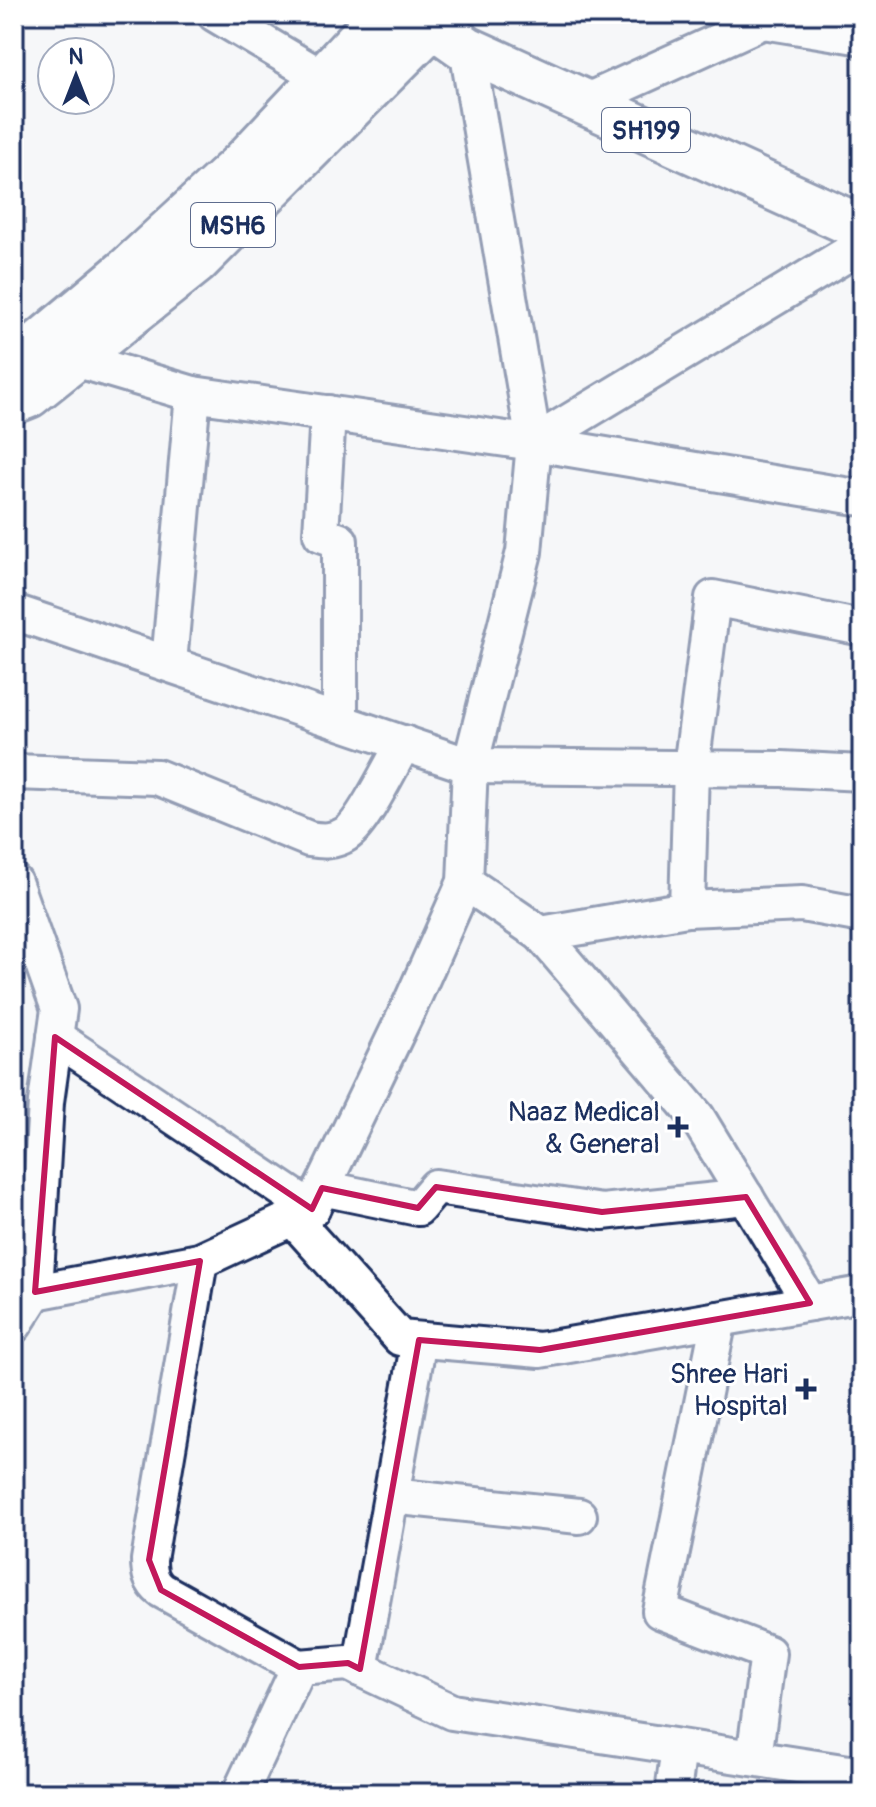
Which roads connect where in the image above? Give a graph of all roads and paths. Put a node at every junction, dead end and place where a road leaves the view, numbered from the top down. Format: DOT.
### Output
graph roads {
  1 [pos="215,14"];
  2 [pos="383,14"];
  3 [pos="768,17"];
  4 [pos="440,26"];
  5 [pos="862,37"];
  6 [pos="323,78"];
  7 [pos="585,102"];
  8 [pos="862,228"];
  9 [pos="862,245"];
  10 [pos="75,359"];
  11 [pos="14,365"];
  12 [pos="193,394"];
  13 [pos="14,401"];
  14 [pos="328,413"];
  15 [pos="534,443"];
  16 [pos="862,498"];
  17 [pos="14,612"];
  18 [pos="862,628"];
  19 [pos="169,663"];
  20 [pos="340,721"];
  21 [pos="404,743"];
  22 [pos="470,766"];
  23 [pos="691,768"];
  24 [pos="14,772"];
  25 [pos="862,773"];
  26 [pos="14,882"];
  27 [pos="465,882"];
  28 [pos="687,909"];
  29 [pos="862,915"];
  30 [pos="541,934"];
  31 [pos="55,1037"];
  32 [pos="30,1102"];
  33 [pos="746,1197"];
  34 [pos="309,1205"];
  35 [pos="200,1261"];
  36 [pos="35,1292"];
  37 [pos="861,1297"];
  38 [pos="810,1303"];
  39 [pos="719,1319"];
  40 [pos="14,1325"];
  41 [pos="419,1340"];
  42 [pos="391,1496"];
  43 [pos="579,1516"];
  44 [pos="299,1667"];
  45 [pos="360,1669"];
  46 [pos="679,1747"];
  47 [pos="754,1758"];
  48 [pos="862,1775"];
  49 [pos="240,1793"];
  50 [pos="673,1793"];
  1 -- 6 [label="street"];
  2 -- 6 [label="main road, MSH6"];
  3 -- 5 [label="street"];
  3 -- 7 [label="street"];
  4 -- 7 [label="main road, SH199"];
  4 -- 10 [label="main road, MSH6"];
  4 -- 15 [label="street"];
  6 -- 11 [label="main road, MSH6"];
  7 -- 8 [label="main road, SH199"];
  9 -- 15 [label="street"];
  10 -- 12 [label="street"];
  10 -- 13 [label="main road, MSH6"];
  12 -- 14 [label="street"];
  12 -- 19 [label="street"];
  14 -- 15 [label="street"];
  14 -- 20 [label="street"];
  15 -- 16 [label="street"];
  15 -- 22 [label="street"];
  17 -- 19 [label="street"];
  18 -- 23 [label="street"];
  19 -- 20 [label="street"];
  20 -- 21 [label="street"];
  21 -- 22 [label="street"];
  21 -- 24 [label="street"];
  22 -- 23 [label="street"];
  22 -- 27 [label="street"];
  23 -- 25 [label="street"];
  23 -- 28 [label="street"];
  26 -- 31 [label="street"];
  27 -- 30 [label="street"];
  27 -- 34 [label="street"];
  28 -- 29 [label="street"];
  28 -- 30 [label="street"];
  30 -- 33 [label="street"];
  31 -- 32 [label="street"];
  31 -- 34 [label="street"];
  32 -- 36 [label="street"];
  33 -- 34 [label="street"];
  33 -- 38 [label="street"];
  34 -- 35 [label="street"];
  34 -- 41 [label="street"];
  35 -- 36 [label="street"];
  35 -- 44 [label="street"];
  36 -- 40 [label="street"];
  37 -- 38 [label="street"];
  38 -- 39 [label="street"];
  39 -- 41 [label="street"];
  39 -- 47 [label="street"];
  41 -- 42 [label="street"];
  42 -- 43 [label="street"];
  42 -- 45 [label="street"];
  44 -- 45 [label="street"];
  44 -- 49 [label="street"];
  45 -- 46 [label="street"];
  46 -- 47 [label="street"];
  46 -- 50 [label="street"];
  47 -- 48 [label="street"];
}
